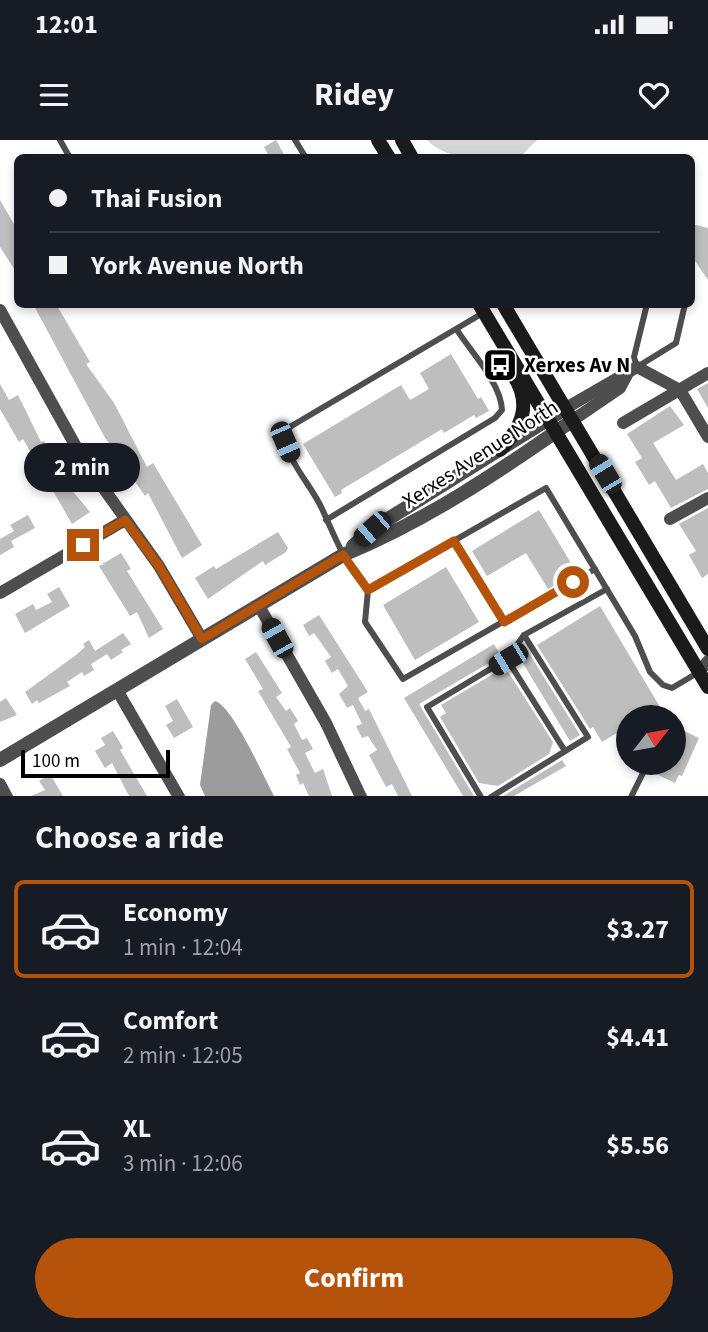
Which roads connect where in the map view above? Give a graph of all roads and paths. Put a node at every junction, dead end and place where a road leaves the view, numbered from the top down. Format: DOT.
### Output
graph roads {
  1 [pos="482,308"];
  2 [pos="505,308"];
  3 [pos="646,308"];
  4 [pos="684,308"];
  5 [pos="0,310"];
  6 [pos="457,330"];
  7 [pos="632,370"];
  8 [pos="708,373"];
  9 [pos="680,390"];
  10 [pos="569,414"];
  11 [pos="623,423"];
  12 [pos="553,425"];
  13 [pos="708,436"];
  14 [pos="500,450"];
  15 [pos="708,498"];
  16 [pos="670,519"];
  17 [pos="125,520"];
  18 [pos="326,520"];
  19 [pos="454,541"];
  20 [pos="343,555"];
  21 [pos="594,569"];
  22 [pos="607,589"];
  23 [pos="368,590"];
  24 [pos="0,593"];
  25 [pos="259,606"];
  26 [pos="504,622"];
  27 [pos="524,635"];
  28 [pos="202,639"];
  29 [pos="708,649"];
  30 [pos="508,659"];
  31 [pos="704,667"];
  32 [pos="708,687"];
  33 [pos="117,690"];
  34 [pos="565,751"];
  35 [pos="0,760"];
  36 [pos="642,775"];
  37 [pos="0,784"];
  38 [pos="7,796"];
  39 [pos="179,796"];
  40 [pos="361,796"];
  41 [pos="481,796"];
  42 [pos="491,796"];
  43 [pos="631,796"];
  1 -- 6 [label="lane"];
  1 -- 12 [label="main road"];
  1 -- 14 [label="main road"];
  2 -- 10 [label="main road"];
  3 -- 7 [label="lane"];
  4 -- 7 [label="lane"];
  5 -- 17 [label="street"];
  6 -- 18 [label="lane"];
  6 -- 18 [label="lane"];
  7 -- 9 [label="street"];
  7 -- 10 [label="street, Xerxes Avenue North"];
  8 -- 9 [label="street"];
  9 -- 11 [label="street"];
  9 -- 13 [label="street"];
  10 -- 12 [label="street, Xerxes Avenue North"];
  10 -- 29 [label="main road"];
  12 -- 14 [label="street, Xerxes Avenue North"];
  12 -- 20 [label="street, Xerxes Avenue North"];
  12 -- 31 [label="main road"];
  14 -- 20 [label="street, Xerxes Avenue North"];
  15 -- 16 [label="street"];
  17 -- 24 [label="street"];
  17 -- 28 [label="street"];
  18 -- 20 [label="lane"];
  19 -- 21 [label="lane"];
  19 -- 23 [label="lane"];
  19 -- 26 [label="lane"];
  20 -- 23 [label="lane"];
  20 -- 25 [label="street, Xerxes Avenue North"];
  21 -- 22 [label="lane"];
  21 -- 26 [label="lane"];
  22 -- 27 [label="lane"];
  22 -- 31 [label="lane"];
  23 -- 26 [label="lane"];
  25 -- 28 [label="street, Xerxes Avenue North"];
  25 -- 40 [label="street"];
  27 -- 30 [label="lane"];
  27 -- 34 [label="lane"];
  28 -- 33 [label="street, Xerxes Avenue North"];
  30 -- 34 [label="lane"];
  30 -- 41 [label="lane"];
  31 -- 32 [label="main road"];
  33 -- 35 [label="street, Xerxes Avenue North"];
  33 -- 39 [label="street"];
  34 -- 42 [label="lane"];
  36 -- 43 [label="lane"];
  37 -- 38 [label="street"];
}
